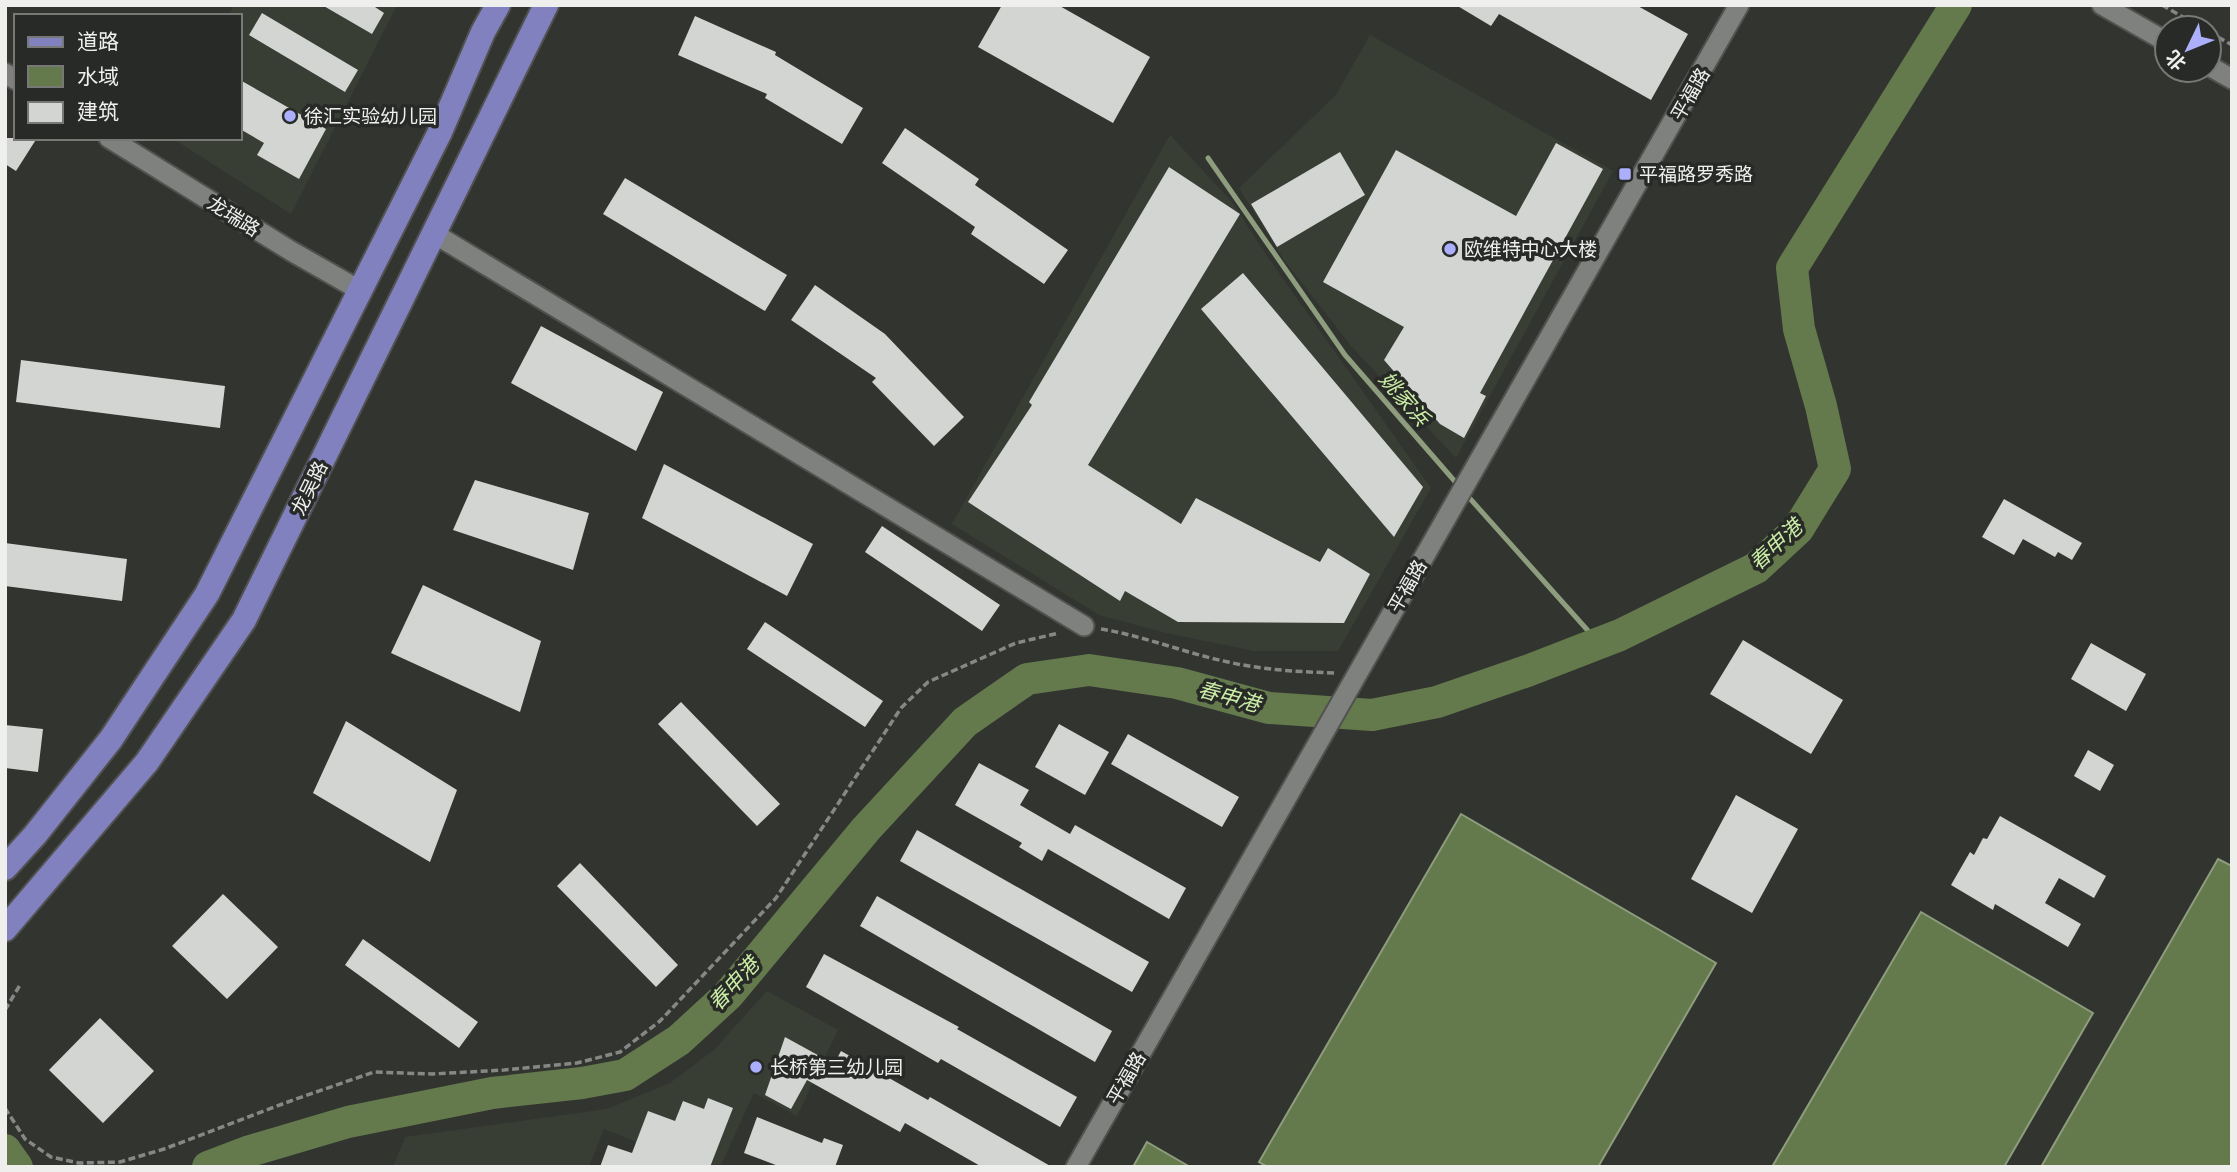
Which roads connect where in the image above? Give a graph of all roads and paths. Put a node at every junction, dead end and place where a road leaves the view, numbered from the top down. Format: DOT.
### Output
graph roads {
  1 [pos="498,5"];
  2 [pos="547,5"];
  3 [pos="1739,5"];
  4 [pos="2102,5"];
  5 [pos="2162,5"];
  6 [pos="2178,14"];
  7 [pos="2153,34"];
  8 [pos="112,140"];
  9 [pos="433,233"];
  10 [pos="361,291"];
  11 [pos="1084,626"];
  12 [pos="1353,679"];
  13 [pos="5,868"];
  14 [pos="5,929"];
  15 [pos="20,985"];
  16 [pos="5,1010"];
  17 [pos="5,1108"];
  18 [pos="1076,1167"];
  1 -- 10 [label="main road"];
  2 -- 9 [label="main road, 龙吴路"];
  3 -- 12 [label="street, 平福路"];
  4 -- 7 [label="street"];
  5 -- 6 [label="path"];
  8 -- 10 [label="street, 龙瑞路"];
  9 -- 11 [label="street"];
  9 -- 14 [label="main road, 龙吴路"];
  10 -- 13 [label="main road"];
  11 -- 12 [label="path"];
  11 -- 17 [label="path"];
  12 -- 18 [label="street, 平福路"];
  15 -- 16 [label="path"];
}
